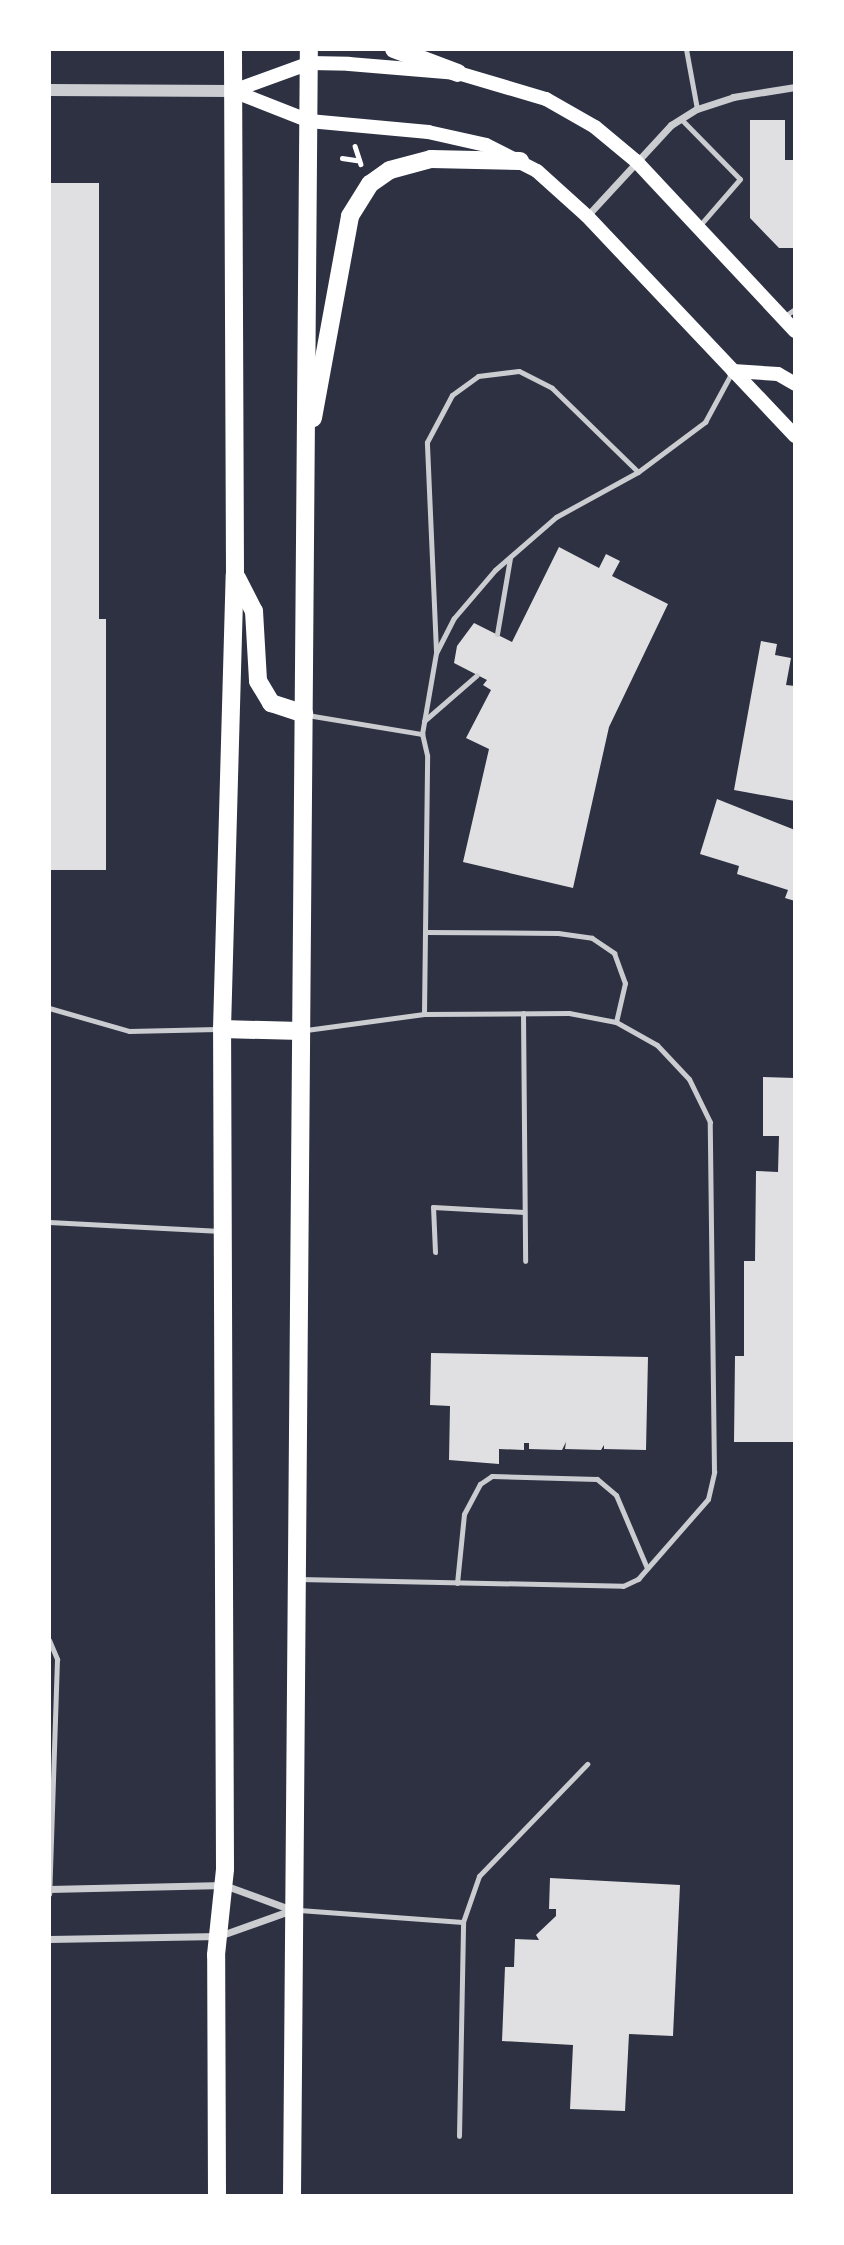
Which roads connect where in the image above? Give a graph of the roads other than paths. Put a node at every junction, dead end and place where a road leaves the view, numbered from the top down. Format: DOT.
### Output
graph roads {
  1 [pos="233,49"];
  2 [pos="394,49"];
  3 [pos="686,49"];
  4 [pos="309,56"];
  5 [pos="458,73"];
  6 [pos="795,87"];
  7 [pos="49,90"];
  8 [pos="233,91"];
  9 [pos="697,109"];
  10 [pos="681,119"];
  11 [pos="309,121"];
  12 [pos="520,161"];
  13 [pos="636,161"];
  14 [pos="587,216"];
  15 [pos="698,227"];
  16 [pos="795,309"];
  17 [pos="783,318"];
  18 [pos="795,331"];
  19 [pos="733,371"];
  20 [pos="795,384"];
  21 [pos="795,436"];
  22 [pos="306,445"];
  23 [pos="638,472"];
  24 [pos="510,558"];
  25 [pos="236,575"];
  26 [pos="497,634"];
  27 [pos="436,653"];
  28 [pos="477,675"];
  29 [pos="304,714"];
  30 [pos="424,721"];
  31 [pos="422,734"];
  32 [pos="425,932"];
  33 [pos="49,1008"];
  34 [pos="523,1013"];
  35 [pos="425,1014"];
  36 [pos="615,1022"];
  37 [pos="222,1029"];
  38 [pos="301,1031"];
  39 [pos="524,1212"];
  40 [pos="49,1222"];
  41 [pos="222,1231"];
  42 [pos="435,1252"];
  43 [pos="525,1261"];
  44 [pos="647,1568"];
  45 [pos="296,1579"];
  46 [pos="457,1583"];
  47 [pos="49,1640"];
  48 [pos="587,1764"];
  49 [pos="51,1839"];
  50 [pos="224,1885"];
  51 [pos="49,1891"];
  52 [pos="293,1910"];
  53 [pos="463,1922"];
  54 [pos="219,1936"];
  55 [pos="49,1939"];
  56 [pos="460,2136"];
  57 [pos="217,2196"];
  58 [pos="292,2196"];
  1 -- 8 [label="main road"];
  2 -- 5 [label="main road"];
  3 -- 9 [label="lane"];
  4 -- 5 [label="main road"];
  4 -- 8 [label="main road"];
  4 -- 11 [label="main road"];
  5 -- 13 [label="main road"];
  6 -- 9 [label="street"];
  7 -- 8 [label="street"];
  8 -- 11 [label="main road"];
  8 -- 25 [label="main road"];
  9 -- 10 [label="street"];
  10 -- 13 [label="street"];
  10 -- 15 [label="lane"];
  11 -- 12 [label="main road"];
  11 -- 22 [label="main road"];
  12 -- 14 [label="main road"];
  12 -- 22 [label="main road"];
  13 -- 14 [label="street"];
  13 -- 15 [label="main road"];
  14 -- 19 [label="main road"];
  15 -- 17 [label="main road"];
  16 -- 17 [label="lane"];
  17 -- 18 [label="main road"];
  19 -- 20 [label="main road"];
  19 -- 21 [label="main road"];
  19 -- 23 [label="lane"];
  22 -- 29 [label="main road"];
  23 -- 24 [label="lane"];
  23 -- 27 [label="lane"];
  24 -- 26 [label="lane"];
  24 -- 27 [label="lane"];
  25 -- 29 [label="main road"];
  25 -- 37 [label="main road"];
  27 -- 30 [label="lane"];
  28 -- 30 [label="lane"];
  29 -- 31 [label="lane"];
  29 -- 38 [label="main road"];
  30 -- 31 [label="lane"];
  31 -- 32 [label="lane"];
  32 -- 35 [label="lane"];
  32 -- 36 [label="lane"];
  33 -- 37 [label="lane"];
  34 -- 35 [label="lane"];
  34 -- 36 [label="lane"];
  34 -- 39 [label="lane"];
  35 -- 38 [label="lane"];
  36 -- 44 [label="lane"];
  37 -- 38 [label="main road"];
  37 -- 41 [label="main road"];
  38 -- 45 [label="main road"];
  39 -- 42 [label="lane"];
  39 -- 43 [label="lane"];
  40 -- 41 [label="lane"];
  41 -- 50 [label="main road"];
  44 -- 46 [label="lane"];
  44 -- 46 [label="lane"];
  45 -- 46 [label="lane"];
  45 -- 52 [label="main road"];
  47 -- 49 [label="lane"];
  48 -- 53 [label="lane"];
  49 -- 51 [label="lane"];
  50 -- 51 [label="street"];
  50 -- 52 [label="street"];
  50 -- 54 [label="main road"];
  52 -- 53 [label="lane"];
  52 -- 54 [label="street"];
  52 -- 58 [label="main road"];
  53 -- 56 [label="lane"];
  54 -- 55 [label="street"];
  54 -- 57 [label="main road"];
}
